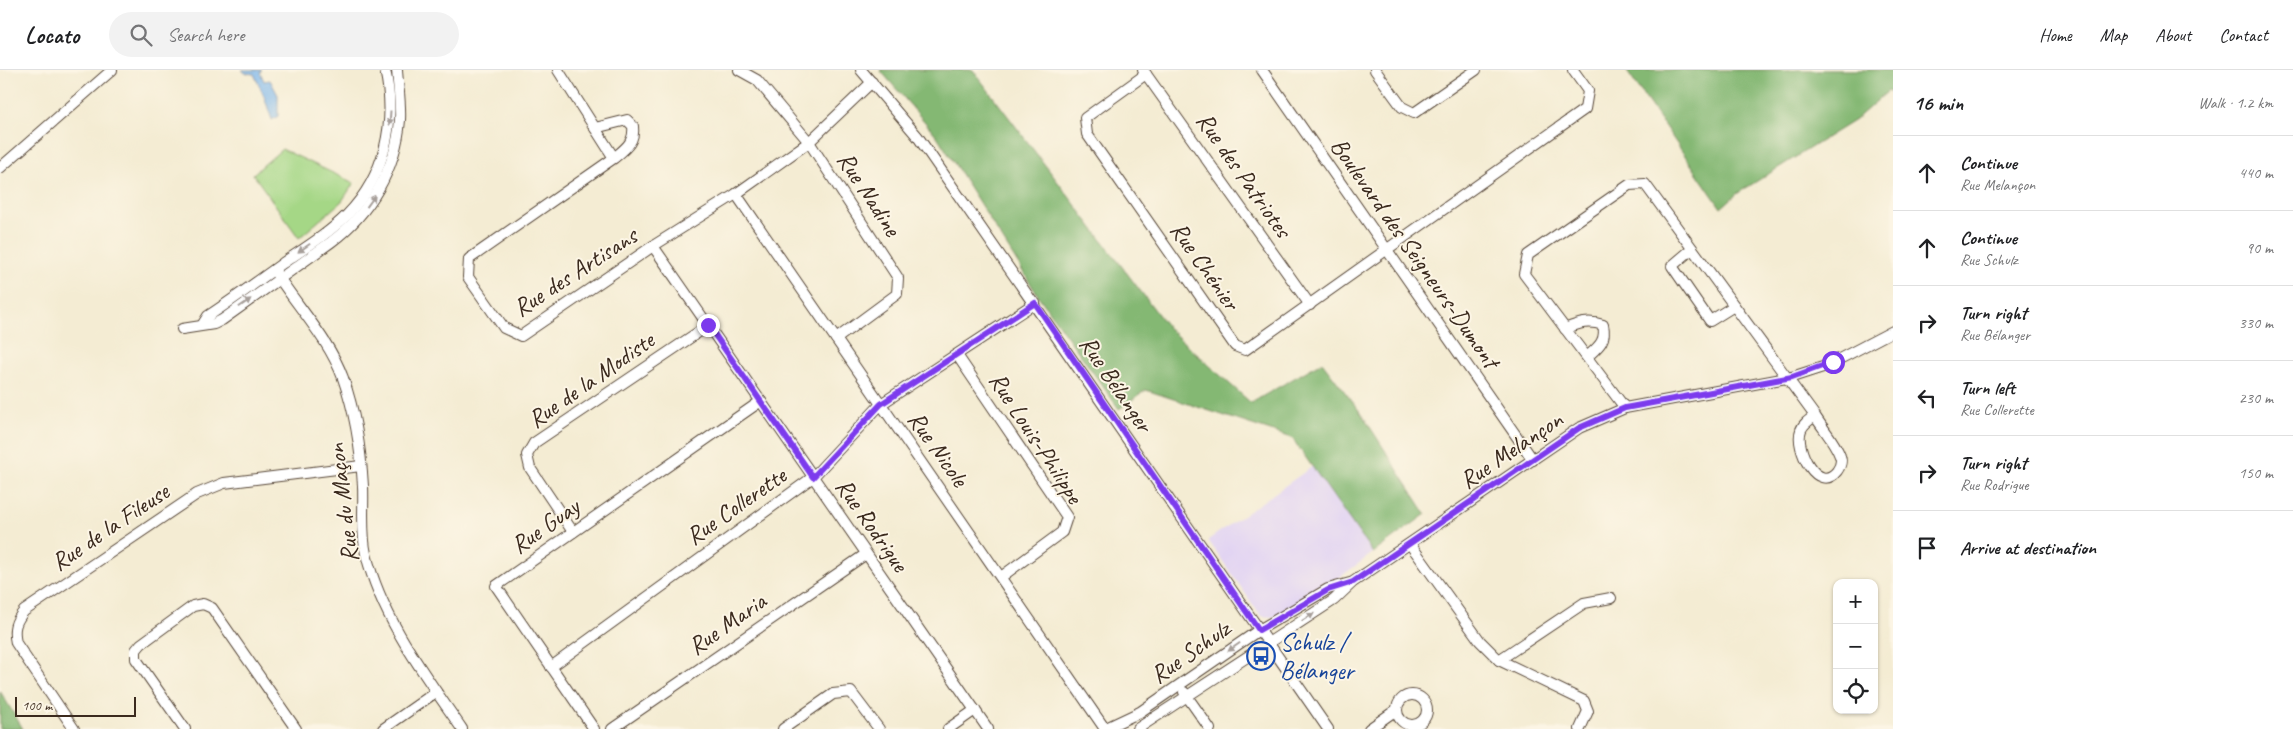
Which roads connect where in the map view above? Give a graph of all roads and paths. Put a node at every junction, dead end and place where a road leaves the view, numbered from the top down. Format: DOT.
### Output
graph roads {
  1 [pos="112,70"];
  2 [pos="385,70"];
  3 [pos="397,70"];
  4 [pos="558,70"];
  5 [pos="739,70"];
  6 [pos="861,70"];
  7 [pos="1262,70"];
  8 [pos="1374,70"];
  9 [pos="1476,70"];
  10 [pos="1573,70"];
  11 [pos="1145,72"];
  12 [pos="872,82"];
  13 [pos="595,128"];
  14 [pos="809,142"];
  15 [pos="614,158"];
  16 [pos="0,168"];
  17 [pos="736,194"];
  18 [pos="653,246"];
  19 [pos="1388,249"];
  20 [pos="1692,249"];
  21 [pos="277,274"];
  22 [pos="1035,303"];
  23 [pos="1310,305"];
  24 [pos="1734,306"];
  25 [pos="708,325"];
  26 [pos="182,329"];
  27 [pos="1565,329"];
  28 [pos="1893,331"];
  29 [pos="836,339"];
  30 [pos="957,355"];
  31 [pos="1587,357"];
  32 [pos="1785,378"];
  33 [pos="761,401"];
  34 [pos="881,404"];
  35 [pos="1625,408"];
  36 [pos="1814,416"];
  37 [pos="1533,460"];
  38 [pos="361,466"];
  39 [pos="813,477"];
  40 [pos="574,532"];
  41 [pos="1410,544"];
  42 [pos="866,554"];
  43 [pos="1001,577"];
  44 [pos="1353,582"];
  45 [pos="1611,598"];
  46 [pos="1259,630"];
  47 [pos="1267,643"];
  48 [pos="1499,660"];
  49 [pos="551,667"];
  50 [pos="1180,685"];
  51 [pos="436,692"];
  52 [pos="1187,697"];
  53 [pos="975,710"];
  54 [pos="1396,710"];
  55 [pos="74,729"];
  56 [pos="185,729"];
  57 [pos="296,729"];
  58 [pos="383,729"];
  59 [pos="462,729"];
  60 [pos="594,729"];
  61 [pos="612,729"];
  62 [pos="783,729"];
  63 [pos="879,729"];
  64 [pos="948,729"];
  65 [pos="988,729"];
  66 [pos="1105,729"];
  67 [pos="1137,729"];
  68 [pos="1210,729"];
  69 [pos="1328,729"];
  70 [pos="1369,729"];
  71 [pos="1580,729"];
  1 -- 16 [label="street"];
  2 -- 21 [label="street, one-way"];
  21 -- 3 [label="street, one-way"];
  4 -- 13 [label="street"];
  5 -- 14 [label="street, Rue Nadine"];
  6 -- 12 [label="street, Rue Bélanger"];
  7 -- 19 [label="street, Boulevard des Seigneurs-Dumont"];
  8 -- 9 [label="street"];
  10 -- 19 [label="street, Rue Chénier"];
  11 -- 23 [label="street, Rue des Patriotes"];
  11 -- 23 [label="street, Rue Chénier"];
  12 -- 14 [label="street, Rue des Artisans"];
  12 -- 22 [label="street, Rue Bélanger"];
  13 -- 15 [label="street"];
  13 -- 15 [label="street, Rue des Artisans"];
  14 -- 17 [label="street, Rue des Artisans"];
  14 -- 29 [label="street, Rue Nadine"];
  15 -- 18 [label="street, Rue des Artisans"];
  17 -- 18 [label="street, Rue des Artisans"];
  17 -- 29 [label="street, Rue Nicole"];
  18 -- 25 [label="street, Rue Rodrigue"];
  19 -- 23 [label="street, Rue Chénier"];
  19 -- 37 [label="street, Boulevard des Seigneurs-Dumont"];
  20 -- 24 [label="street"];
  20 -- 24 [label="street"];
  20 -- 27 [label="street"];
  21 -- 26 [label="street"];
  21 -- 38 [label="street, Rue du Maçon"];
  22 -- 30 [label="street, Rue Collerette"];
  22 -- 46 [label="street, Rue Bélanger"];
  24 -- 32 [label="street"];
  25 -- 33 [label="street, Rue Rodrigue"];
  25 -- 40 [label="street, Rue de la Modiste"];
  27 -- 31 [label="street"];
  27 -- 31 [label="street"];
  28 -- 32 [label="street, Rue Melançon"];
  29 -- 34 [label="street, Rue Nicole"];
  30 -- 34 [label="street, Rue Collerette"];
  30 -- 43 [label="street, Rue Louis-Philippe"];
  31 -- 35 [label="street"];
  32 -- 35 [label="street, Rue Melançon"];
  32 -- 36 [label="street"];
  33 -- 39 [label="street, Rue Rodrigue"];
  33 -- 40 [label="street, Rue Guay"];
  34 -- 39 [label="street, Rue Collerette"];
  34 -- 43 [label="street, Rue Nicole"];
  35 -- 37 [label="street, Rue Melançon"];
  36 -- 36 [label="street"];
  37 -- 41 [label="street, Rue Melançon"];
  38 -- 51 [label="street, Rue du Maçon"];
  38 -- 55 [label="street, Rue de la Fileuse"];
  39 -- 42 [label="street, Rue Rodrigue"];
  39 -- 49 [label="street, Rue Collerette"];
  40 -- 49 [label="street, Rue Guay"];
  41 -- 44 [label="street, Rue Melançon"];
  41 -- 48 [label="street"];
  42 -- 53 [label="street, Rue Rodrigue"];
  42 -- 61 [label="street, Rue Maria"];
  43 -- 66 [label="street, Rue Nicole"];
  44 -- 46 [label="street, Rue Schulz"];
  47 -- 44 [label="street, Rue Melançon, one-way"];
  45 -- 48 [label="street"];
  46 -- 47 [label="street, Rue Bélanger"];
  46 -- 50 [label="street, Rue Schulz, one-way"];
  47 -- 52 [label="street, Rue Schulz"];
  47 -- 69 [label="street, Rue Bélanger"];
  48 -- 71 [label="street"];
  49 -- 60 [label="street, Rue Guay"];
  50 -- 52 [label="street"];
  50 -- 66 [label="street, Rue Schulz"];
  51 -- 58 [label="street"];
  51 -- 59 [label="street, Rue du Maçon"];
  52 -- 67 [label="street, Rue Schulz"];
  52 -- 68 [label="street"];
  53 -- 64 [label="street"];
  53 -- 65 [label="street, Rue Rodrigue"];
  54 -- 70 [label="street"];
  56 -- 57 [label="street"];
  62 -- 63 [label="street"];
}
